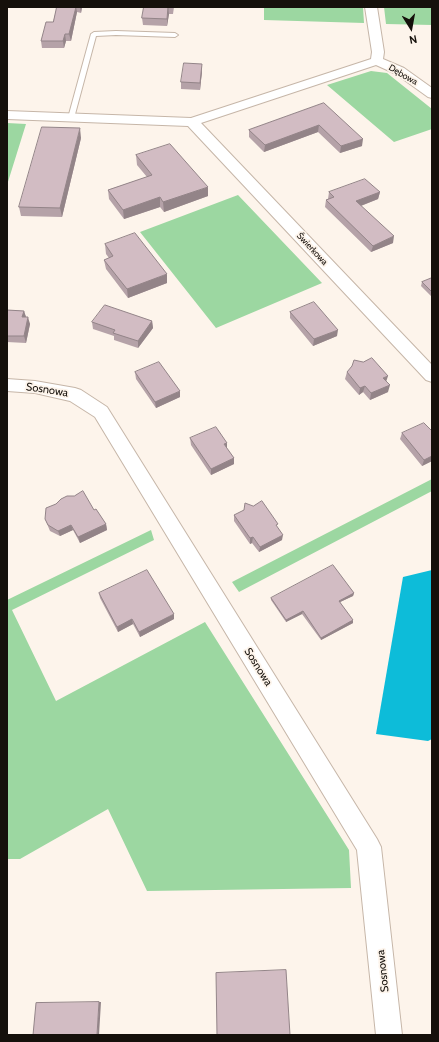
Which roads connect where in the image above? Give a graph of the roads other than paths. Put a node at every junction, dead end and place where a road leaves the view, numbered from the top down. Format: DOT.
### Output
graph roads {
  1 [pos="371,7"];
  2 [pos="175,35"];
  3 [pos="377,61"];
  4 [pos="432,94"];
  5 [pos="7,115"];
  6 [pos="71,118"];
  7 [pos="192,122"];
  8 [pos="432,376"];
  9 [pos="7,385"];
  10 [pos="389,1035"];
  1 -- 3 [label="street, Dębowa"];
  2 -- 6 [label="lane"];
  3 -- 4 [label="street, Dębowa"];
  3 -- 7 [label="street"];
  5 -- 6 [label="street"];
  6 -- 7 [label="street"];
  7 -- 8 [label="street, Świerkowa"];
  9 -- 10 [label="street, Sosnowa"];
}
